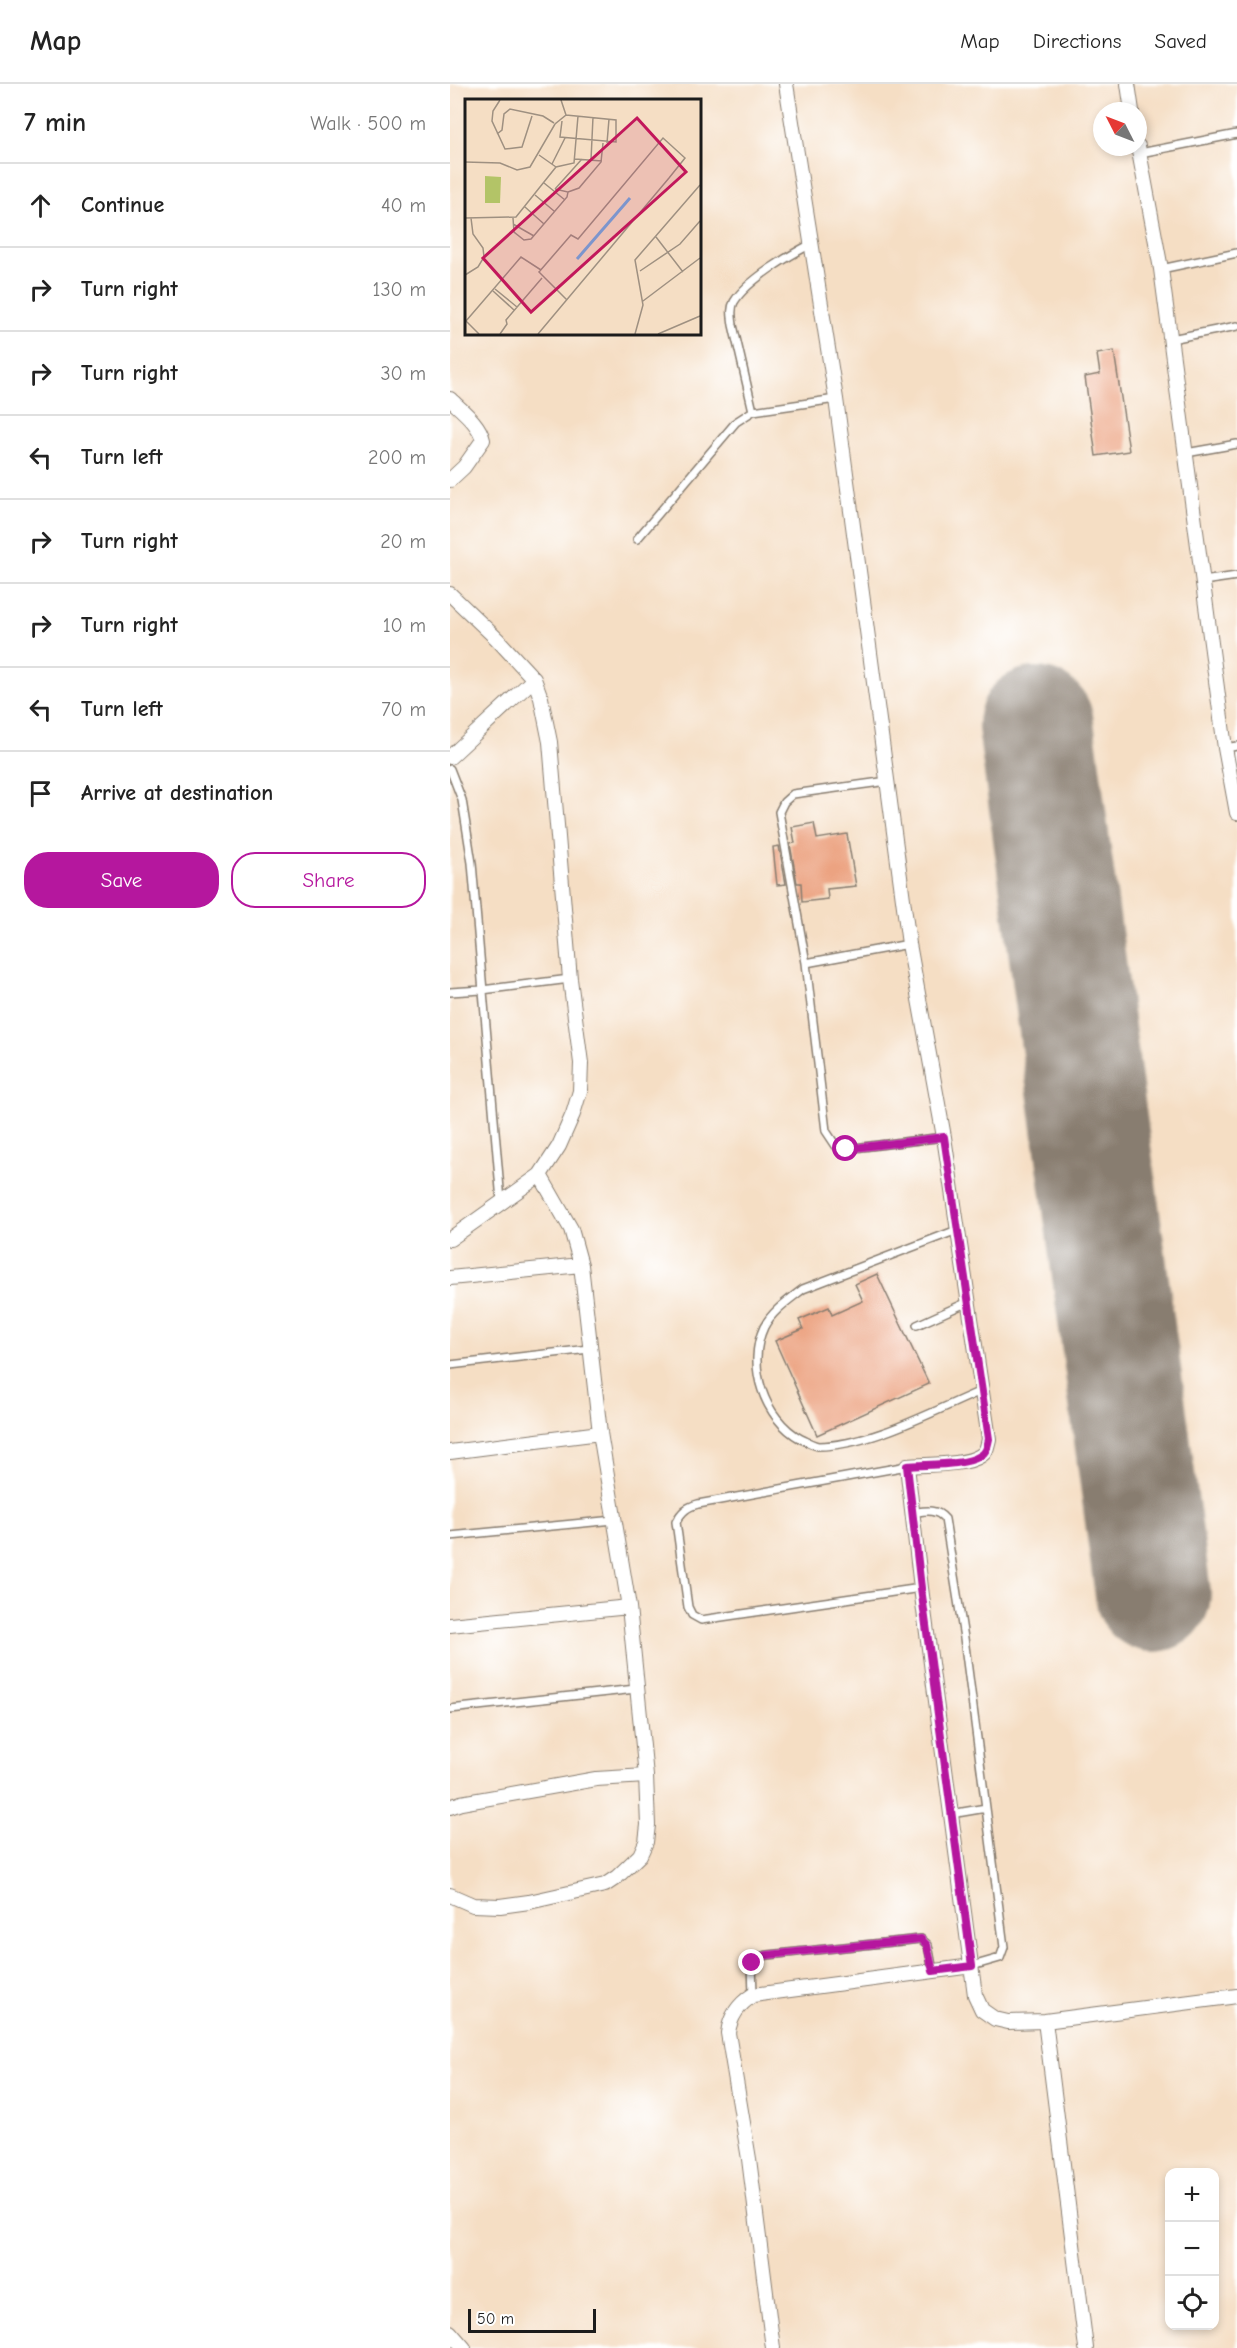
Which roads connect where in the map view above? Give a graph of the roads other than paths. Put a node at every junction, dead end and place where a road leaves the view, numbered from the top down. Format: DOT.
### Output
graph roads {
  1 [pos="786,84"];
  2 [pos="1128,84"];
  3 [pos="1131,102"];
  4 [pos="1237,134"];
  5 [pos="1147,149"];
  6 [pos="1140,156"];
  7 [pos="813,243"];
  8 [pos="1237,253"];
  9 [pos="1161,269"];
  10 [pos="1237,326"];
  11 [pos="1171,339"];
  12 [pos="450,399"];
  13 [pos="836,399"];
  14 [pos="753,411"];
  15 [pos="1237,444"];
  16 [pos="1186,453"];
  17 [pos="450,480"];
  18 [pos="637,538"];
  19 [pos="1237,576"];
  20 [pos="1203,581"];
  21 [pos="450,594"];
  22 [pos="534,679"];
  23 [pos="1231,747"];
  24 [pos="450,757"];
  25 [pos="450,770"];
  26 [pos="888,781"];
  27 [pos="1237,813"];
  28 [pos="909,944"];
  29 [pos="806,963"];
  30 [pos="570,979"];
  31 [pos="482,990"];
  32 [pos="450,992"];
  33 [pos="944,1137"];
  34 [pos="540,1175"];
  35 [pos="501,1201"];
  36 [pos="957,1230"];
  37 [pos="450,1239"];
  38 [pos="581,1265"];
  39 [pos="450,1278"];
  40 [pos="968,1302"];
  41 [pos="917,1325"];
  42 [pos="589,1349"];
  43 [pos="450,1365"];
  44 [pos="981,1391"];
  45 [pos="600,1433"];
  46 [pos="450,1452"];
  47 [pos="907,1466"];
  48 [pos="912,1513"];
  49 [pos="614,1520"];
  50 [pos="450,1536"];
  51 [pos="921,1588"];
  52 [pos="628,1607"];
  53 [pos="450,1625"];
  54 [pos="636,1689"];
  55 [pos="450,1709"];
  56 [pos="646,1776"];
  57 [pos="450,1807"];
  58 [pos="986,1808"];
  59 [pos="951,1814"];
  60 [pos="450,1895"];
  61 [pos="972,1966"];
  62 [pos="933,1971"];
  63 [pos="753,1995"];
  64 [pos="1237,1996"];
  65 [pos="1044,2021"];
  66 [pos="450,2332"];
  67 [pos="464,2348"];
  68 [pos="773,2348"];
  69 [pos="1086,2348"];
  1 -- 7 [label="street"];
  2 -- 3 [label="street"];
  4 -- 5 [label="lane"];
  6 -- 9 [label="street"];
  7 -- 13 [label="street"];
  7 -- 14 [label="lane"];
  8 -- 9 [label="lane"];
  9 -- 11 [label="street"];
  10 -- 11 [label="lane"];
  11 -- 16 [label="street"];
  12 -- 17 [label="street"];
  13 -- 14 [label="lane"];
  13 -- 26 [label="street"];
  14 -- 18 [label="lane"];
  15 -- 16 [label="lane"];
  16 -- 20 [label="street"];
  19 -- 20 [label="lane"];
  20 -- 23 [label="street"];
  21 -- 22 [label="street"];
  22 -- 24 [label="street"];
  22 -- 30 [label="street"];
  23 -- 27 [label="street"];
  25 -- 31 [label="lane"];
  26 -- 28 [label="street"];
  26 -- 29 [label="lane"];
  28 -- 29 [label="lane"];
  28 -- 33 [label="street"];
  29 -- 33 [label="lane"];
  30 -- 31 [label="lane"];
  30 -- 34 [label="street"];
  31 -- 32 [label="lane"];
  31 -- 35 [label="lane"];
  33 -- 36 [label="street"];
  34 -- 35 [label="street"];
  34 -- 38 [label="street"];
  35 -- 37 [label="street"];
  36 -- 40 [label="street"];
  36 -- 44 [label="lane"];
  38 -- 39 [label="street"];
  38 -- 42 [label="street"];
  40 -- 41 [label="lane"];
  40 -- 44 [label="street"];
  42 -- 43 [label="lane"];
  42 -- 45 [label="street"];
  44 -- 47 [label="street"];
  45 -- 46 [label="street"];
  45 -- 49 [label="street"];
  47 -- 48 [label="street"];
  47 -- 51 [label="lane"];
  48 -- 51 [label="street"];
  48 -- 58 [label="lane"];
  49 -- 50 [label="lane"];
  49 -- 52 [label="street"];
  51 -- 59 [label="street"];
  52 -- 53 [label="street"];
  52 -- 54 [label="street"];
  54 -- 55 [label="lane"];
  54 -- 56 [label="street"];
  56 -- 57 [label="street"];
  56 -- 60 [label="street"];
  58 -- 59 [label="lane"];
  58 -- 61 [label="lane"];
  59 -- 61 [label="street"];
  61 -- 62 [label="street"];
  61 -- 65 [label="street"];
  62 -- 63 [label="street"];
  62 -- 63 [label="lane"];
  63 -- 68 [label="street"];
  64 -- 65 [label="street"];
  65 -- 69 [label="street"];
  66 -- 67 [label="street"];
}
